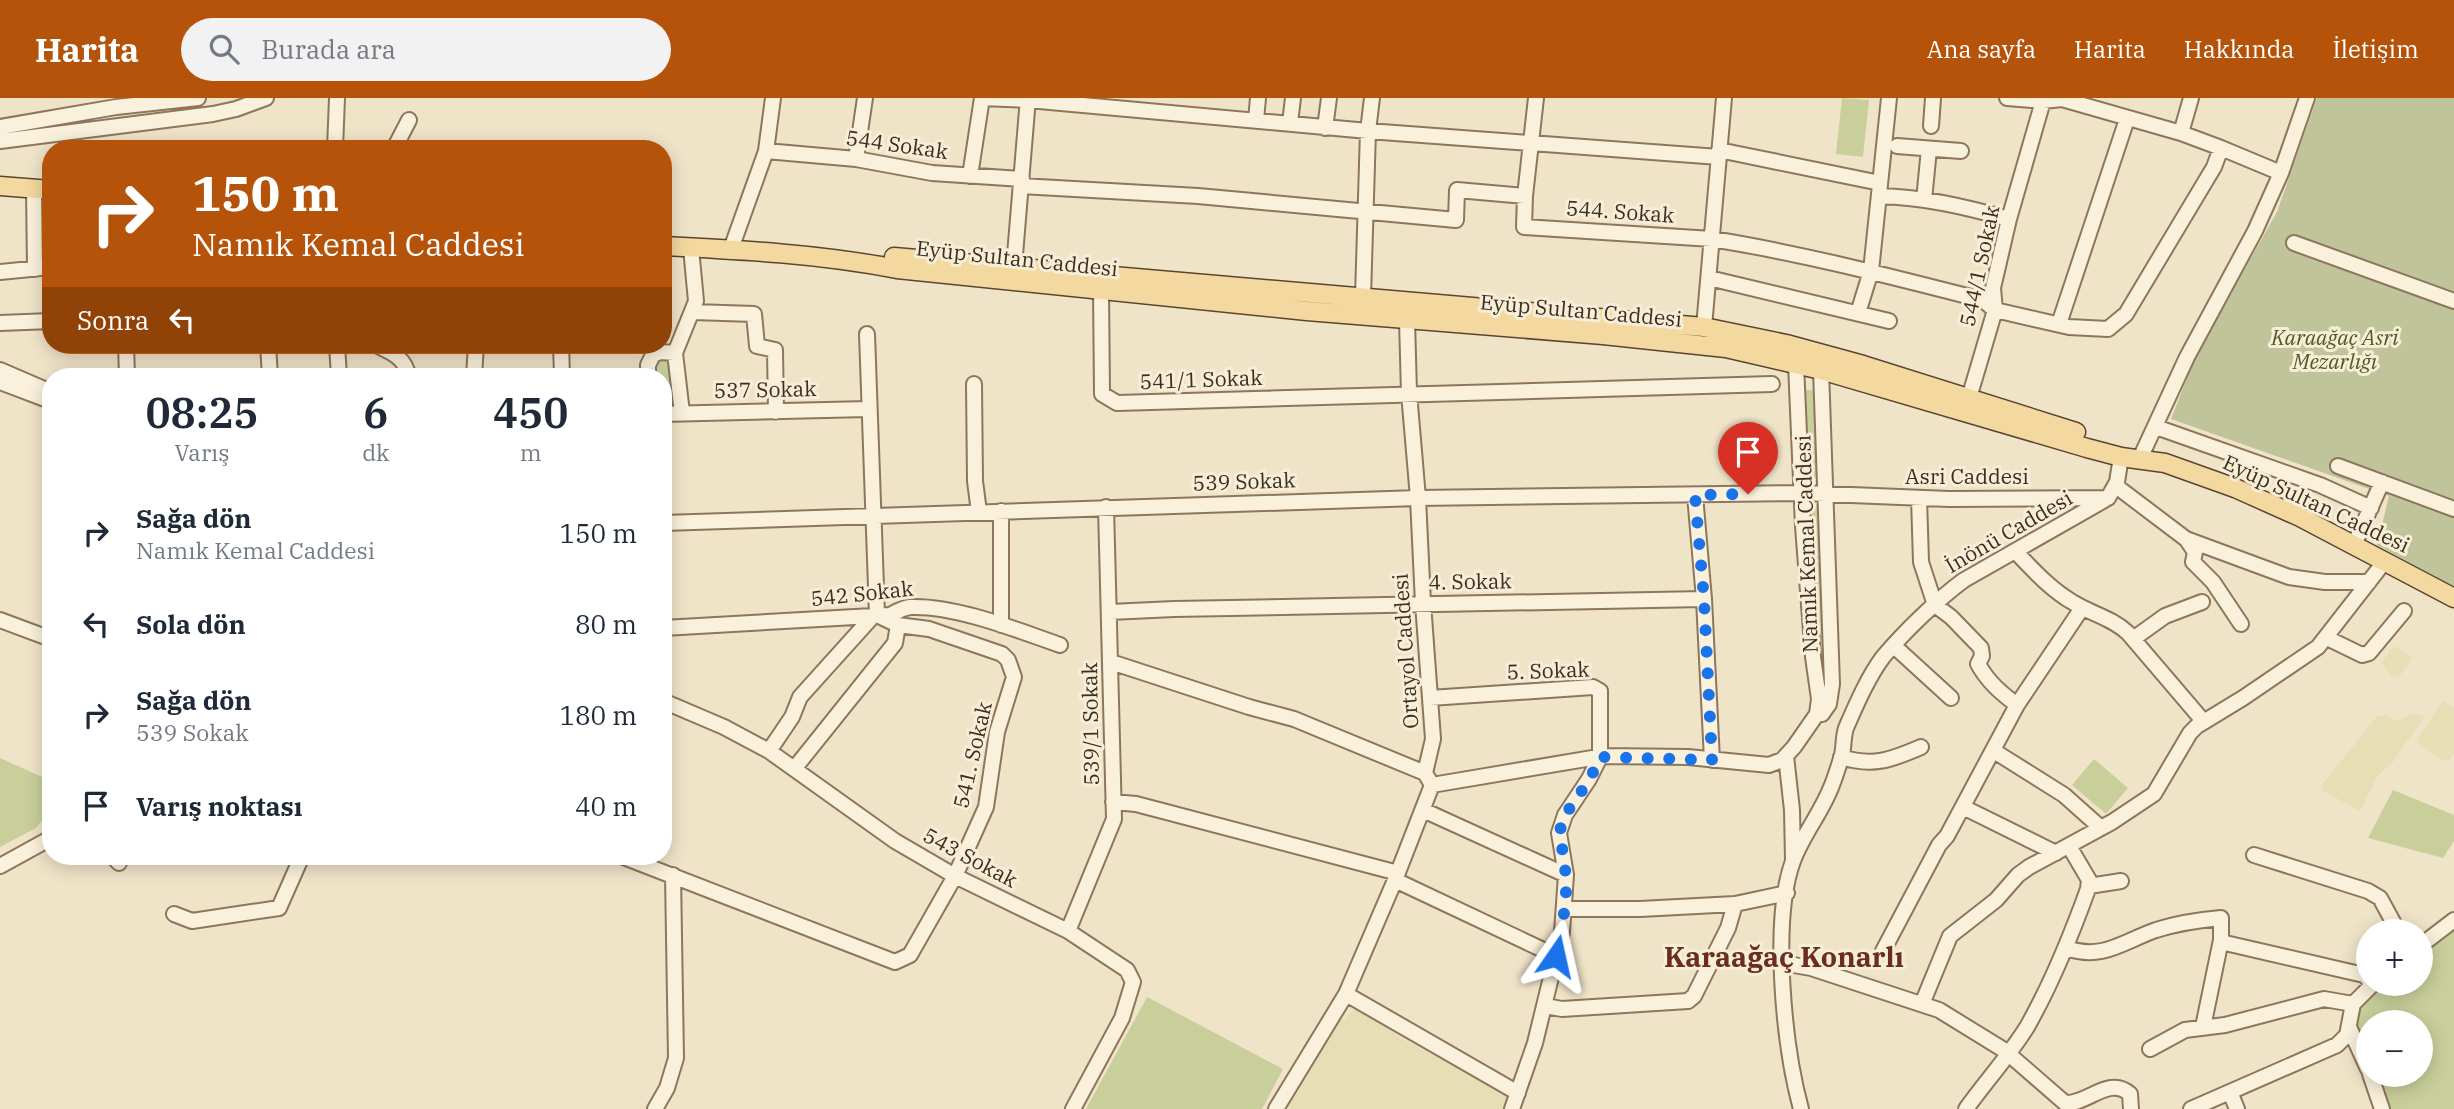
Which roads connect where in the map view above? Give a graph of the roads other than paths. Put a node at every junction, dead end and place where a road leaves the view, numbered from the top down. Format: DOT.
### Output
graph roads {
  1 [pos="198,98"];
  2 [pos="266,98"];
  3 [pos="337,98"];
  4 [pos="773,98"];
  5 [pos="865,98"];
  6 [pos="1258,98"];
  7 [pos="1293,98"];
  8 [pos="1329,98"];
  9 [pos="1372,98"];
  10 [pos="1535,98"];
  11 [pos="1724,98"];
  12 [pos="1889,98"];
  13 [pos="1933,98"];
  14 [pos="2007,98"];
  15 [pos="2062,98"];
  16 [pos="2191,98"];
  17 [pos="2307,98"];
  18 [pos="1028,99"];
  19 [pos="2036,100"];
  20 [pos="132,102"];
  21 [pos="115,103"];
  22 [pos="2127,119"];
  23 [pos="409,120"];
  24 [pos="1256,120"];
  25 [pos="1290,123"];
  26 [pos="132,125"];
  27 [pos="0,127"];
  28 [pos="1931,127"];
  29 [pos="1325,128"];
  30 [pos="1368,131"];
  31 [pos="2181,133"];
  32 [pos="335,140"];
  33 [pos="399,140"];
  34 [pos="0,142"];
  35 [pos="1530,143"];
  36 [pos="1897,146"];
  37 [pos="2221,148"];
  38 [pos="1929,149"];
  39 [pos="766,150"];
  40 [pos="1961,151"];
  41 [pos="1719,153"];
  42 [pos="856,159"];
  43 [pos="2281,173"];
  44 [pos="970,176"];
  45 [pos="1022,183"];
  46 [pos="0,186"];
  47 [pos="42,190"];
  48 [pos="1879,190"];
  49 [pos="1525,196"];
  50 [pos="1924,200"];
  51 [pos="42,201"];
  52 [pos="1364,211"];
  53 [pos="2009,219"];
  54 [pos="1712,239"];
  55 [pos="2294,243"];
  56 [pos="672,247"];
  57 [pos="691,248"];
  58 [pos="731,249"];
  59 [pos="858,262"];
  60 [pos="1014,267"];
  61 [pos="42,268"];
  62 [pos="36,269"];
  63 [pos="1871,271"];
  64 [pos="0,272"];
  65 [pos="1709,278"];
  66 [pos="1101,290"];
  67 [pos="1363,297"];
  68 [pos="2454,301"];
  69 [pos="1995,310"];
  70 [pos="693,312"];
  71 [pos="1857,313"];
  72 [pos="1407,320"];
  73 [pos="42,321"];
  74 [pos="1889,321"];
  75 [pos="0,323"];
  76 [pos="2059,324"];
  77 [pos="1704,327"];
  78 [pos="867,334"];
  79 [pos="672,353"];
  80 [pos="675,353"];
  81 [pos="392,354"];
  82 [pos="1796,363"];
  83 [pos="406,368"];
  84 [pos="0,370"];
  85 [pos="1821,370"];
  86 [pos="0,382"];
  87 [pos="974,384"];
  88 [pos="1772,384"];
  89 [pos="42,388"];
  90 [pos="1409,393"];
  91 [pos="42,398"];
  92 [pos="1969,398"];
  93 [pos="868,409"];
  94 [pos="776,412"];
  95 [pos="681,413"];
  96 [pos="672,414"];
  97 [pos="2156,426"];
  98 [pos="2143,452"];
  99 [pos="2121,457"];
  100 [pos="2165,463"];
  101 [pos="2338,466"];
  102 [pos="2382,482"];
  103 [pos="2112,492"];
  104 [pos="1802,493"];
  105 [pos="1826,493"];
  106 [pos="1695,495"];
  107 [pos="1919,498"];
  108 [pos="1418,499"];
  109 [pos="1106,507"];
  110 [pos="2371,508"];
  111 [pos="2454,509"];
  112 [pos="1001,511"];
  113 [pos="979,512"];
  114 [pos="872,516"];
  115 [pos="672,523"];
  116 [pos="2186,539"];
  117 [pos="2354,545"];
  118 [pos="2015,551"];
  119 [pos="2385,561"];
  120 [pos="2369,582"];
  121 [pos="2454,598"];
  122 [pos="1704,599"];
  123 [pos="2202,602"];
  124 [pos="1423,603"];
  125 [pos="1935,605"];
  126 [pos="2082,608"];
  127 [pos="2404,611"];
  128 [pos="1110,612"];
  129 [pos="875,615"];
  130 [pos="0,620"];
  131 [pos="2241,624"];
  132 [pos="898,625"];
  133 [pos="1001,625"];
  134 [pos="672,627"];
  135 [pos="42,636"];
  136 [pos="2327,638"];
  137 [pos="2133,639"];
  138 [pos="1060,645"];
  139 [pos="1894,646"];
  140 [pos="1111,662"];
  141 [pos="1430,698"];
  142 [pos="1951,698"];
  143 [pos="672,705"];
  144 [pos="2017,705"];
  145 [pos="1819,714"];
  146 [pos="2204,722"];
  147 [pos="1845,731"];
  148 [pos="1921,747"];
  149 [pos="769,751"];
  150 [pos="1994,751"];
  151 [pos="1786,756"];
  152 [pos="1600,757"];
  153 [pos="1841,757"];
  154 [pos="1712,760"];
  155 [pos="794,769"];
  156 [pos="1428,779"];
  157 [pos="1113,802"];
  158 [pos="1963,807"];
  159 [pos="1423,810"];
  160 [pos="2101,828"];
  161 [pos="42,843"];
  162 [pos="2069,846"];
  163 [pos="2056,853"];
  164 [pos="2254,855"];
  165 [pos="1793,861"];
  166 [pos="298,865"];
  167 [pos="646,865"];
  168 [pos="0,866"];
  169 [pos="673,875"];
  170 [pos="1566,875"];
  171 [pos="955,876"];
  172 [pos="1396,876"];
  173 [pos="2121,881"];
  174 [pos="2089,886"];
  175 [pos="1787,893"];
  176 [pos="1735,904"];
  177 [pos="1565,909"];
  178 [pos="174,914"];
  179 [pos="2391,919"];
  180 [pos="2454,920"];
  181 [pos="1068,931"];
  182 [pos="2433,936"];
  183 [pos="2221,940"];
  184 [pos="2067,948"];
  185 [pos="1883,951"];
  186 [pos="1556,956"];
  187 [pos="1782,963"];
  188 [pos="2356,973"];
  189 [pos="1346,994"];
  190 [pos="2361,996"];
  191 [pos="1922,1004"];
  192 [pos="2353,1004"];
  193 [pos="1545,1006"];
  194 [pos="2203,1027"];
  195 [pos="2349,1027"];
  196 [pos="2356,1042"];
  197 [pos="2150,1049"];
  198 [pos="2008,1055"];
  199 [pos="2374,1087"];
  200 [pos="2230,1092"];
  201 [pos="1517,1103"];
  202 [pos="655,1109"];
  203 [pos="1073,1109"];
  204 [pos="1276,1109"];
  205 [pos="1801,1109"];
  206 [pos="1966,1109"];
  207 [pos="2131,1109"];
  208 [pos="2191,1109"];
  209 [pos="2237,1109"];
  210 [pos="2382,1109"];
  1 -- 20 [label="street"];
  2 -- 26 [label="street"];
  3 -- 32 [label="street"];
  4 -- 39 [label="street"];
  5 -- 42 [label="street"];
  6 -- 24 [label="street"];
  7 -- 25 [label="street"];
  8 -- 29 [label="street"];
  9 -- 30 [label="street"];
  10 -- 35 [label="street"];
  11 -- 41 [label="street"];
  12 -- 48 [label="street"];
  13 -- 28 [label="street"];
  14 -- 19 [label="street"];
  15 -- 19 [label="street"];
  15 -- 22 [label="street"];
  16 -- 31 [label="street"];
  17 -- 43 [label="street"];
  18 -- 24 [label="street"];
  18 -- 44 [label="street"];
  18 -- 45 [label="street"];
  19 -- 53 [label="street, 544/1 Sokak"];
  20 -- 21 [label="street"];
  20 -- 26 [label="street"];
  21 -- 26 [label="street"];
  21 -- 27 [label="street"];
  22 -- 31 [label="street"];
  22 -- 76 [label="street"];
  23 -- 33 [label="street"];
  24 -- 25 [label="street"];
  25 -- 29 [label="street"];
  26 -- 34 [label="street"];
  29 -- 30 [label="street"];
  30 -- 35 [label="street"];
  30 -- 52 [label="street"];
  31 -- 37 [label="street"];
  35 -- 41 [label="street"];
  35 -- 49 [label="street"];
  36 -- 38 [label="street"];
  37 -- 43 [label="street"];
  37 -- 76 [label="street, 544. Sokak"];
  38 -- 40 [label="street"];
  38 -- 50 [label="street"];
  39 -- 42 [label="street, 544 Sokak"];
  39 -- 58 [label="street"];
  41 -- 48 [label="street"];
  41 -- 54 [label="street"];
  42 -- 44 [label="street, 544 Sokak"];
  43 -- 97 [label="street"];
  44 -- 45 [label="street, 544 Sokak"];
  45 -- 52 [label="street, 544 Sokak"];
  45 -- 60 [label="street"];
  46 -- 47 [label="main road"];
  48 -- 50 [label="street"];
  48 -- 63 [label="street"];
  49 -- 52 [label="street"];
  49 -- 54 [label="street, 544. Sokak"];
  50 -- 53 [label="street"];
  51 -- 62 [label="street"];
  52 -- 67 [label="street"];
  53 -- 69 [label="street, 544/1 Sokak"];
  54 -- 63 [label="street, 544. Sokak"];
  54 -- 65 [label="street"];
  55 -- 68 [label="street"];
  56 -- 57 [label="main road, Eyüp Sultan Caddesi"];
  57 -- 58 [label="main road, Eyüp Sultan Caddesi"];
  57 -- 70 [label="street"];
  58 -- 59 [label="main road, Eyüp Sultan Caddesi"];
  59 -- 60 [label="main road"];
  59 -- 66 [label="main road, Eyüp Sultan Caddesi"];
  60 -- 67 [label="main road"];
  61 -- 62 [label="street"];
  62 -- 64 [label="street"];
  63 -- 69 [label="street, 544. Sokak"];
  63 -- 71 [label="street"];
  65 -- 71 [label="street"];
  65 -- 77 [label="street"];
  66 -- 72 [label="main road, Eyüp Sultan Caddesi"];
  66 -- 90 [label="street, 541/1 Sokak"];
  67 -- 77 [label="main road"];
  69 -- 76 [label="street, 544. Sokak"];
  69 -- 92 [label="street, 544/1 Sokak"];
  70 -- 80 [label="street"];
  70 -- 94 [label="street"];
  71 -- 74 [label="street"];
  72 -- 82 [label="main road, Eyüp Sultan Caddesi"];
  72 -- 90 [label="street, Ortayol Caddesi"];
  73 -- 75 [label="street"];
  77 -- 92 [label="main road"];
  78 -- 93 [label="street"];
  79 -- 80 [label="street"];
  80 -- 95 [label="street"];
  81 -- 83 [label="street"];
  82 -- 85 [label="main road, Eyüp Sultan Caddesi"];
  82 -- 104 [label="street"];
  84 -- 89 [label="street"];
  85 -- 99 [label="main road, Eyüp Sultan Caddesi"];
  85 -- 105 [label="street, Namık Kemal Caddesi"];
  86 -- 91 [label="street"];
  87 -- 113 [label="street"];
  88 -- 90 [label="street, 541/1 Sokak"];
  90 -- 108 [label="street, Ortayol Caddesi"];
  92 -- 98 [label="main road"];
  93 -- 94 [label="street, 537 Sokak"];
  93 -- 114 [label="street"];
  94 -- 95 [label="street, 537 Sokak"];
  95 -- 96 [label="street, 537 Sokak"];
  97 -- 98 [label="street"];
  97 -- 110 [label="street"];
  98 -- 100 [label="main road"];
  99 -- 100 [label="main road, Eyüp Sultan Caddesi"];
  99 -- 103 [label="street"];
  100 -- 117 [label="main road, Eyüp Sultan Caddesi"];
  101 -- 102 [label="street"];
  102 -- 110 [label="street"];
  102 -- 111 [label="street"];
  103 -- 107 [label="street, Asri Caddesi"];
  103 -- 116 [label="street"];
  103 -- 118 [label="street, İnönü Caddesi"];
  104 -- 105 [label="street, 539 Sokak"];
  104 -- 106 [label="street, 539 Sokak"];
  104 -- 145 [label="street"];
  105 -- 107 [label="street, Asri Caddesi"];
  105 -- 145 [label="street, Namık Kemal Caddesi"];
  106 -- 108 [label="street, 539 Sokak"];
  106 -- 122 [label="street"];
  107 -- 125 [label="street"];
  108 -- 109 [label="street, 539 Sokak"];
  108 -- 124 [label="street, Ortayol Caddesi"];
  109 -- 112 [label="street, 539 Sokak"];
  109 -- 128 [label="street, 539/1 Sokak"];
  110 -- 117 [label="street"];
  112 -- 113 [label="street, 539 Sokak"];
  112 -- 133 [label="street"];
  113 -- 114 [label="street, 539 Sokak"];
  114 -- 115 [label="street, 539 Sokak"];
  114 -- 129 [label="street"];
  116 -- 120 [label="street"];
  116 -- 131 [label="street"];
  117 -- 119 [label="main road, Eyüp Sultan Caddesi"];
  118 -- 125 [label="street, İnönü Caddesi"];
  118 -- 126 [label="street"];
  119 -- 120 [label="street"];
  119 -- 121 [label="main road, Eyüp Sultan Caddesi"];
  120 -- 136 [label="street"];
  122 -- 124 [label="street, 4. Sokak"];
  122 -- 154 [label="street"];
  123 -- 137 [label="street"];
  124 -- 128 [label="street, 4. Sokak"];
  124 -- 141 [label="street, Ortayol Caddesi"];
  125 -- 139 [label="street, İnönü Caddesi"];
  125 -- 144 [label="street"];
  126 -- 137 [label="street"];
  126 -- 144 [label="street"];
  127 -- 136 [label="street"];
  128 -- 140 [label="street, 539/1 Sokak"];
  129 -- 132 [label="street, 541. Sokak"];
  129 -- 133 [label="street, 542 Sokak"];
  129 -- 134 [label="street, 542 Sokak"];
  129 -- 149 [label="street"];
  130 -- 135 [label="street"];
  132 -- 155 [label="street"];
  132 -- 171 [label="street, 541. Sokak"];
  133 -- 138 [label="street, 542 Sokak"];
  136 -- 146 [label="street"];
  137 -- 146 [label="street"];
  139 -- 142 [label="street"];
  139 -- 147 [label="street, İnönü Caddesi"];
  140 -- 156 [label="street"];
  140 -- 157 [label="street, 539/1 Sokak"];
  141 -- 152 [label="street, 5. Sokak"];
  141 -- 156 [label="street, Ortayol Caddesi"];
  143 -- 149 [label="street, 543 Sokak"];
  144 -- 150 [label="street"];
  145 -- 147 [label="street"];
  145 -- 151 [label="street, Namık Kemal Caddesi"];
  146 -- 160 [label="street"];
  147 -- 153 [label="street, İnönü Caddesi"];
  148 -- 153 [label="street"];
  149 -- 155 [label="street, 543 Sokak"];
  150 -- 158 [label="street"];
  150 -- 160 [label="street"];
  151 -- 154 [label="street"];
  151 -- 165 [label="street"];
  152 -- 154 [label="street"];
  152 -- 156 [label="street"];
  152 -- 170 [label="street"];
  153 -- 165 [label="street, İnönü Caddesi"];
  155 -- 171 [label="street, 543 Sokak"];
  156 -- 159 [label="street, Ortayol Caddesi"];
  157 -- 172 [label="street"];
  157 -- 181 [label="street, 539/1 Sokak"];
  158 -- 163 [label="street"];
  158 -- 185 [label="street"];
  159 -- 170 [label="street"];
  159 -- 172 [label="street, Ortayol Caddesi"];
  160 -- 162 [label="street"];
  161 -- 168 [label="street"];
  162 -- 163 [label="street"];
  162 -- 174 [label="street"];
  163 -- 191 [label="street"];
  164 -- 179 [label="street"];
  165 -- 175 [label="street, İnönü Caddesi"];
  166 -- 178 [label="street"];
  167 -- 169 [label="street, 541. Sokak"];
  169 -- 171 [label="street, 541. Sokak"];
  169 -- 202 [label="street"];
  170 -- 177 [label="street"];
  171 -- 181 [label="street, 543 Sokak"];
  172 -- 186 [label="street"];
  172 -- 189 [label="street, Ortayol Caddesi"];
  173 -- 174 [label="street"];
  174 -- 184 [label="street"];
  175 -- 176 [label="street"];
  175 -- 187 [label="street, İnönü Caddesi"];
  176 -- 177 [label="street"];
  176 -- 193 [label="street"];
  177 -- 186 [label="street"];
  180 -- 182 [label="street"];
  181 -- 203 [label="street, 543 Sokak"];
  183 -- 184 [label="street"];
  183 -- 188 [label="street"];
  183 -- 194 [label="street"];
  184 -- 198 [label="street"];
  186 -- 193 [label="street"];
  187 -- 191 [label="street"];
  187 -- 205 [label="street, İnönü Caddesi"];
  189 -- 201 [label="street"];
  189 -- 204 [label="street, Ortayol Caddesi"];
  190 -- 192 [label="street"];
  191 -- 198 [label="street"];
  192 -- 194 [label="street"];
  192 -- 195 [label="street"];
  193 -- 201 [label="street"];
  194 -- 197 [label="street"];
  195 -- 196 [label="street"];
  195 -- 200 [label="street"];
  198 -- 206 [label="street"];
  198 -- 207 [label="street"];
  199 -- 210 [label="street"];
  200 -- 208 [label="street"];
  200 -- 209 [label="street"];
}
